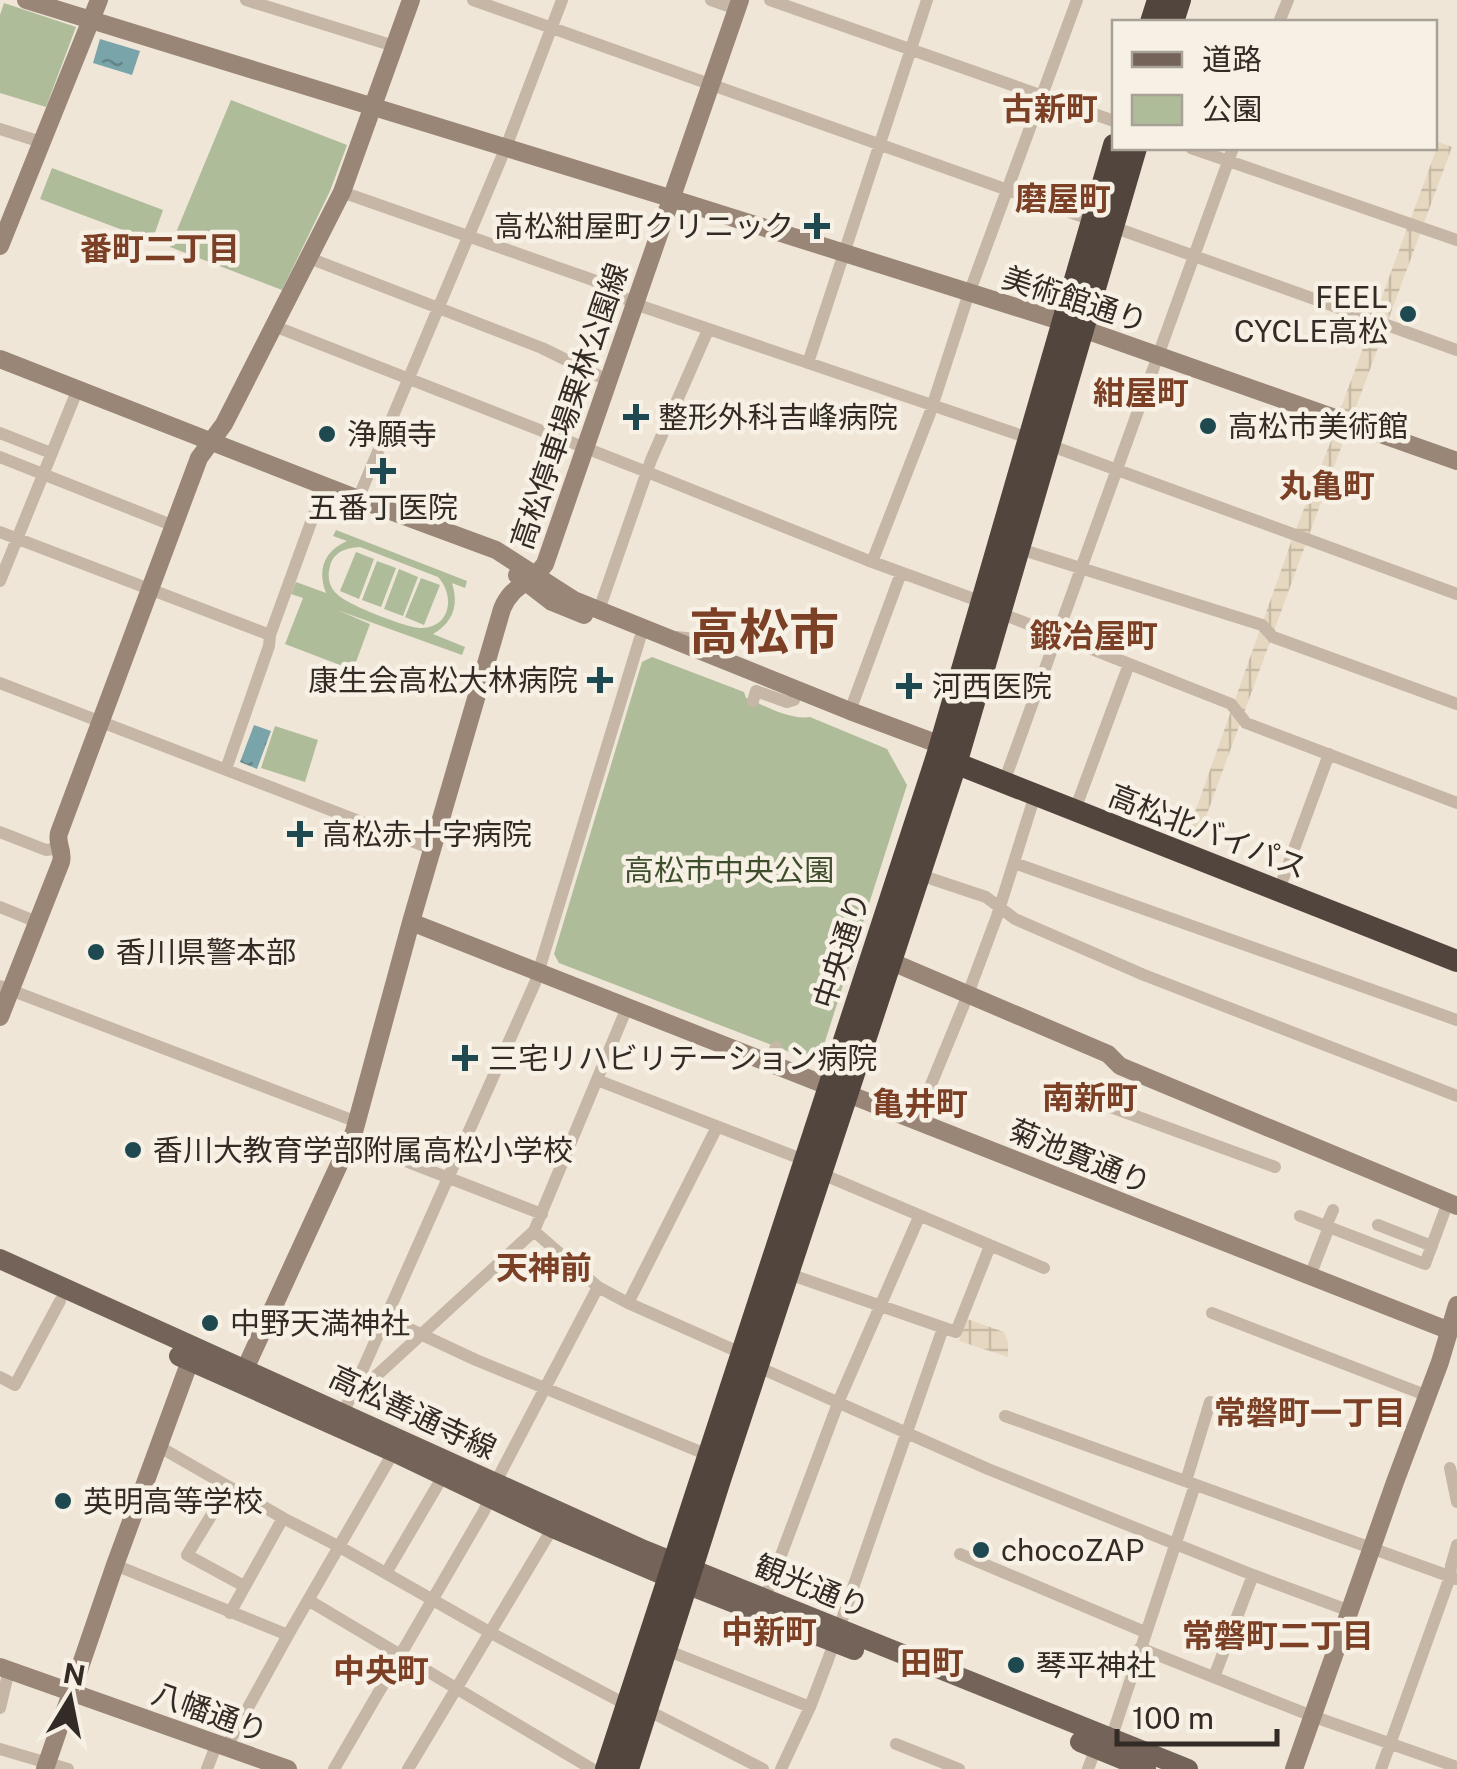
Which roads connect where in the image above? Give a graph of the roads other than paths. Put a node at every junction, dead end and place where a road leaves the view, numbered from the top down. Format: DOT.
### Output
graph roads {
  1 [pos="26,0"];
  2 [pos="99,0"];
  3 [pos="246,0"];
  4 [pos="411,0"];
  5 [pos="473,0"];
  6 [pos="562,0"];
  7 [pos="712,0"];
  8 [pos="770,0"];
  9 [pos="927,0"];
  10 [pos="1077,0"];
  11 [pos="738,4"];
  12 [pos="90,20"];
  13 [pos="552,27"];
  14 [pos="394,46"];
  15 [pos="911,49"];
  16 [pos="711,84"];
  17 [pos="1042,95"];
  18 [pos="372,106"];
  19 [pos="1112,120"];
  20 [pos="0,128"];
  21 [pos="42,142"];
  22 [pos="880,145"];
  23 [pos="506,148"];
  24 [pos="1113,150"];
  25 [pos="1135,150"];
  26 [pos="1204,150"];
  27 [pos="1230,154"];
  28 [pos="1007,190"];
  29 [pos="342,192"];
  30 [pos="671,199"];
  31 [pos="7,206"];
  32 [pos="1103,223"];
  33 [pos="468,237"];
  34 [pos="1457,240"];
  35 [pos="0,246"];
  36 [pos="844,253"];
  37 [pos="1194,257"];
  38 [pos="310,258"];
  39 [pos="970,293"];
  40 [pos="635,304"];
  41 [pos="438,308"];
  42 [pos="274,326"];
  43 [pos="1073,326"];
  44 [pos="708,330"];
  45 [pos="1457,350"];
  46 [pos="1159,356"];
  47 [pos="0,359"];
  48 [pos="808,364"];
  49 [pos="0,367"];
  50 [pos="409,379"];
  51 [pos="609,380"];
  52 [pos="74,396"];
  53 [pos="932,406"];
  54 [pos="0,433"];
  55 [pos="1039,441"];
  56 [pos="210,445"];
  57 [pos="585,449"];
  58 [pos="52,453"];
  59 [pos="0,457"];
  60 [pos="1457,461"];
  61 [pos="1117,470"];
  62 [pos="647,472"];
  63 [pos="43,474"];
  64 [pos="322,492"];
  65 [pos="358,499"];
  66 [pos="174,526"];
  67 [pos="0,532"];
  68 [pos="17,539"];
  69 [pos="1020,549"];
  70 [pos="872,562"];
  71 [pos="1081,569"];
  72 [pos="901,573"];
  73 [pos="531,578"];
  74 [pos="0,581"];
  75 [pos="150,590"];
  76 [pos="1457,594"];
  77 [pos="991,608"];
  78 [pos="600,610"];
  79 [pos="270,635"];
  80 [pos="1056,636"];
  81 [pos="640,638"];
  82 [pos="668,638"];
  83 [pos="706,640"];
  84 [pos="1129,664"];
  85 [pos="0,683"];
  86 [pos="794,700"];
  87 [pos="753,701"];
  88 [pos="1457,704"];
  89 [pos="850,711"];
  90 [pos="101,721"];
  91 [pos="948,754"];
  92 [pos="1329,754"];
  93 [pos="226,769"];
  94 [pos="1008,771"];
  95 [pos="1035,795"];
  96 [pos="1079,799"];
  97 [pos="1457,803"];
  98 [pos="0,832"];
  99 [pos="60,848"];
  100 [pos="432,849"];
  101 [pos="1014,863"];
  102 [pos="920,875"];
  103 [pos="1283,879"];
  104 [pos="1000,906"];
  105 [pos="0,908"];
  106 [pos="37,922"];
  107 [pos="412,922"];
  108 [pos="1457,948"];
  109 [pos="1457,961"];
  110 [pos="892,962"];
  111 [pos="539,971"];
  112 [pos="5,988"];
  113 [pos="968,995"];
  114 [pos="628,1006"];
  115 [pos="0,1017"];
  116 [pos="1457,1020"];
  117 [pos="598,1080"];
  118 [pos="839,1090"];
  119 [pos="1457,1096"];
  120 [pos="1097,1102"];
  121 [pos="916,1120"];
  122 [pos="717,1127"];
  123 [pos="354,1132"];
  124 [pos="813,1167"];
  125 [pos="1275,1167"];
  126 [pos="448,1178"];
  127 [pos="1452,1204"];
  128 [pos="1333,1210"];
  129 [pos="542,1214"];
  130 [pos="920,1216"];
  131 [pos="1300,1216"];
  132 [pos="1378,1225"];
  133 [pos="1329,1227"];
  134 [pos="534,1231"];
  135 [pos="990,1246"];
  136 [pos="1432,1246"];
  137 [pos="0,1259"];
  138 [pos="1044,1268"];
  139 [pos="779,1271"];
  140 [pos="0,1274"];
  141 [pos="1310,1276"];
  142 [pos="598,1287"];
  143 [pos="60,1301"];
  144 [pos="628,1303"];
  145 [pos="879,1306"];
  146 [pos="1457,1306"];
  147 [pos="1212,1314"];
  148 [pos="386,1318"];
  149 [pos="943,1328"];
  150 [pos="1450,1330"];
  151 [pos="423,1335"];
  152 [pos="192,1355"];
  153 [pos="750,1360"];
  154 [pos="242,1376"];
  155 [pos="0,1377"];
  156 [pos="544,1387"];
  157 [pos="1428,1396"];
  158 [pos="1210,1402"];
  159 [pos="838,1404"];
  160 [pos="343,1414"];
  161 [pos="1005,1416"];
  162 [pos="906,1434"];
  163 [pos="158,1446"];
  164 [pos="397,1446"];
  165 [pos="708,1455"];
  166 [pos="1450,1468"];
  167 [pos="447,1469"];
  168 [pos="1191,1483"];
  169 [pos="228,1488"];
  170 [pos="493,1490"];
  171 [pos="1457,1502"];
  172 [pos="282,1518"];
  173 [pos="557,1520"];
  174 [pos="1176,1544"];
  175 [pos="1457,1545"];
  176 [pos="338,1546"];
  177 [pos="1371,1548"];
  178 [pos="960,1554"];
  179 [pos="115,1566"];
  180 [pos="386,1573"];
  181 [pos="680,1573"];
  182 [pos="1253,1575"];
  183 [pos="1454,1578"];
  184 [pos="244,1586"];
  185 [pos="765,1598"];
  186 [pos="308,1600"];
  187 [pos="432,1600"];
  188 [pos="1350,1611"];
  189 [pos="230,1613"];
  190 [pos="1145,1632"];
  191 [pos="491,1633"];
  192 [pos="288,1635"];
  193 [pos="836,1635"];
  194 [pos="1140,1648"];
  195 [pos="666,1650"];
  196 [pos="400,1656"];
  197 [pos="4,1669"];
  198 [pos="1214,1678"];
  199 [pos="457,1688"];
  200 [pos="73,1692"];
  201 [pos="637,1707"];
  202 [pos="810,1707"];
  203 [pos="0,1708"];
  204 [pos="1312,1716"];
  205 [pos="1391,1743"];
  206 [pos="222,1744"];
  207 [pos="896,1744"];
  208 [pos="1103,1744"];
  209 [pos="0,1749"];
  210 [pos="46,1766"];
  211 [pos="1451,1767"];
  212 [pos="68,1769"];
  213 [pos="207,1769"];
  214 [pos="288,1769"];
  215 [pos="334,1769"];
  216 [pos="408,1769"];
  217 [pos="592,1769"];
  218 [pos="606,1769"];
  219 [pos="628,1769"];
  220 [pos="763,1769"];
  221 [pos="781,1769"];
  222 [pos="959,1769"];
  223 [pos="1088,1769"];
  224 [pos="1146,1769"];
  225 [pos="1188,1769"];
  226 [pos="1294,1769"];
  227 [pos="1382,1769"];
  1 -- 12 [label="street, 美術館通り"];
  2 -- 12 [label="street"];
  3 -- 14 [label="street"];
  4 -- 14 [label="street"];
  5 -- 13 [label="street"];
  6 -- 13 [label="street"];
  7 -- 11 [label="street"];
  8 -- 15 [label="street"];
  9 -- 15 [label="street"];
  10 -- 17 [label="street"];
  11 -- 16 [label="street, 高松停車場栗林公園線"];
  12 -- 18 [label="street, 美術館通り"];
  12 -- 21 [label="street"];
  13 -- 16 [label="street"];
  13 -- 23 [label="street"];
  14 -- 18 [label="street"];
  15 -- 17 [label="street"];
  15 -- 22 [label="street"];
  16 -- 22 [label="street"];
  16 -- 30 [label="street, 高松停車場栗林公園線"];
  17 -- 19 [label="street"];
  17 -- 28 [label="street"];
  18 -- 23 [label="street, 美術館通り"];
  18 -- 29 [label="street"];
  20 -- 21 [label="street"];
  21 -- 31 [label="street"];
  22 -- 28 [label="street"];
  22 -- 36 [label="street"];
  23 -- 30 [label="street, 美術館通り"];
  23 -- 33 [label="street"];
  24 -- 32 [label="highway, 中央通り"];
  25 -- 32 [label="highway, 中央通り"];
  26 -- 27 [label="street"];
  27 -- 34 [label="street"];
  27 -- 37 [label="street"];
  28 -- 32 [label="street"];
  28 -- 39 [label="street"];
  29 -- 33 [label="street"];
  29 -- 38 [label="street"];
  30 -- 36 [label="street, 美術館通り"];
  30 -- 40 [label="street, 高松停車場栗林公園線"];
  31 -- 35 [label="street"];
  32 -- 37 [label="street"];
  32 -- 43 [label="highway, 中央通り"];
  33 -- 40 [label="street"];
  33 -- 41 [label="street"];
  36 -- 39 [label="street, 美術館通り"];
  36 -- 48 [label="street"];
  37 -- 45 [label="street"];
  37 -- 46 [label="street"];
  38 -- 41 [label="street"];
  38 -- 42 [label="street"];
  39 -- 43 [label="street, 美術館通り"];
  39 -- 53 [label="street"];
  40 -- 44 [label="street"];
  40 -- 51 [label="street, 高松停車場栗林公園線"];
  41 -- 50 [label="street"];
  41 -- 51 [label="street"];
  42 -- 50 [label="street"];
  42 -- 56 [label="street"];
  43 -- 46 [label="street, 美術館通り"];
  43 -- 55 [label="highway, 中央通り"];
  44 -- 48 [label="street"];
  44 -- 62 [label="street"];
  46 -- 60 [label="street, 美術館通り"];
  46 -- 61 [label="street"];
  47 -- 56 [label="street"];
  48 -- 53 [label="street"];
  49 -- 52 [label="street"];
  50 -- 57 [label="street"];
  50 -- 65 [label="street"];
  51 -- 57 [label="street, 高松停車場栗林公園線"];
  52 -- 56 [label="street"];
  52 -- 58 [label="street"];
  53 -- 55 [label="street"];
  53 -- 70 [label="street"];
  54 -- 58 [label="street"];
  55 -- 61 [label="street"];
  55 -- 69 [label="highway, 中央通り"];
  55 -- 77 [label="highway, 中央通り"];
  56 -- 64 [label="street"];
  56 -- 65 [label="street"];
  56 -- 66 [label="street"];
  57 -- 62 [label="street"];
  57 -- 73 [label="street, 高松停車場栗林公園線"];
  58 -- 63 [label="street"];
  59 -- 63 [label="street"];
  61 -- 71 [label="street"];
  61 -- 76 [label="street"];
  62 -- 70 [label="street"];
  62 -- 78 [label="street"];
  63 -- 66 [label="street"];
  63 -- 68 [label="street"];
  64 -- 73 [label="street"];
  64 -- 79 [label="street"];
  65 -- 73 [label="street"];
  66 -- 75 [label="street"];
  67 -- 68 [label="street"];
  68 -- 74 [label="street"];
  68 -- 75 [label="street"];
  69 -- 71 [label="street"];
  69 -- 77 [label="highway, 中央通り"];
  70 -- 72 [label="street"];
  71 -- 80 [label="street"];
  71 -- 88 [label="street"];
  72 -- 77 [label="street"];
  72 -- 89 [label="street"];
  73 -- 78 [label="street"];
  73 -- 81 [label="street"];
  73 -- 100 [label="street, 高松停車場栗林公園線"];
  75 -- 79 [label="street"];
  75 -- 90 [label="street"];
  77 -- 80 [label="street"];
  77 -- 91 [label="highway, 中央通り"];
  78 -- 82 [label="street"];
  79 -- 93 [label="street"];
  80 -- 84 [label="street"];
  80 -- 94 [label="street"];
  81 -- 86 [label="street"];
  81 -- 111 [label="street"];
  82 -- 83 [label="street"];
  82 -- 89 [label="street"];
  84 -- 92 [label="street"];
  84 -- 96 [label="street"];
  85 -- 90 [label="street"];
  86 -- 87 [label="street"];
  86 -- 91 [label="street"];
  89 -- 91 [label="street"];
  90 -- 93 [label="street"];
  90 -- 99 [label="street"];
  91 -- 94 [label="highway, 高松北バイパス"];
  91 -- 95 [label="highway, 高松北バイパス"];
  91 -- 102 [label="highway, 中央通り"];
  91 -- 118 [label="highway, 中央通り"];
  92 -- 97 [label="street"];
  92 -- 103 [label="street"];
  93 -- 100 [label="street"];
  94 -- 96 [label="highway, 高松北バイパス"];
  95 -- 101 [label="street"];
  95 -- 109 [label="highway, 高松北バイパス"];
  96 -- 103 [label="highway, 高松北バイパス"];
  98 -- 99 [label="street"];
  99 -- 106 [label="street"];
  100 -- 107 [label="street, 高松停車場栗林公園線"];
  101 -- 104 [label="street"];
  101 -- 116 [label="street"];
  102 -- 104 [label="street"];
  102 -- 110 [label="highway, 中央通り"];
  103 -- 108 [label="highway, 高松北バイパス"];
  104 -- 113 [label="street"];
  104 -- 119 [label="street"];
  105 -- 106 [label="street"];
  106 -- 112 [label="street"];
  107 -- 111 [label="street, 菊池寛通り"];
  107 -- 123 [label="street, 高松停車場栗林公園線"];
  110 -- 113 [label="street"];
  110 -- 118 [label="highway, 中央通り"];
  111 -- 114 [label="street, 菊池寛通り"];
  111 -- 126 [label="street"];
  112 -- 115 [label="street"];
  112 -- 123 [label="street"];
  113 -- 121 [label="street"];
  113 -- 127 [label="street"];
  114 -- 117 [label="street"];
  114 -- 118 [label="street, 菊池寛通り"];
  117 -- 122 [label="street"];
  117 -- 129 [label="street"];
  118 -- 121 [label="street, 菊池寛通り"];
  118 -- 124 [label="highway, 中央通り"];
  120 -- 125 [label="street"];
  121 -- 141 [label="street, 菊池寛通り"];
  122 -- 124 [label="street"];
  122 -- 144 [label="street"];
  123 -- 126 [label="street"];
  123 -- 154 [label="street, 高松停車場栗林公園線"];
  124 -- 130 [label="street"];
  124 -- 139 [label="highway, 中央通り"];
  126 -- 129 [label="street"];
  126 -- 148 [label="street"];
  127 -- 136 [label="street"];
  128 -- 133 [label="street"];
  129 -- 134 [label="street"];
  130 -- 135 [label="street"];
  130 -- 145 [label="street"];
  131 -- 133 [label="street"];
  132 -- 136 [label="street"];
  133 -- 136 [label="street"];
  133 -- 141 [label="street"];
  134 -- 142 [label="street"];
  134 -- 151 [label="street"];
  135 -- 138 [label="street"];
  135 -- 149 [label="street"];
  137 -- 152 [label="main road, 高松善通寺線"];
  139 -- 145 [label="street"];
  139 -- 153 [label="highway, 中央通り"];
  140 -- 143 [label="main road, 高松善通寺線"];
  141 -- 150 [label="street, 菊池寛通り"];
  142 -- 144 [label="street"];
  142 -- 156 [label="street"];
  143 -- 152 [label="main road, 高松善通寺線"];
  143 -- 155 [label="street"];
  144 -- 153 [label="street"];
  145 -- 149 [label="street"];
  145 -- 159 [label="street"];
  146 -- 150 [label="street"];
  147 -- 157 [label="street"];
  148 -- 151 [label="street"];
  148 -- 160 [label="street"];
  149 -- 162 [label="street"];
  150 -- 157 [label="street"];
  151 -- 156 [label="street"];
  151 -- 160 [label="street"];
  152 -- 154 [label="main road, 高松善通寺線"];
  152 -- 163 [label="street"];
  153 -- 159 [label="street"];
  153 -- 165 [label="highway, 中央通り"];
  153 -- 181 [label="highway, 中央通り"];
  154 -- 160 [label="main road, 高松善通寺線"];
  156 -- 165 [label="street"];
  156 -- 170 [label="street"];
  157 -- 177 [label="street"];
  158 -- 168 [label="street"];
  159 -- 162 [label="street"];
  159 -- 185 [label="street"];
  160 -- 164 [label="main road, 高松善通寺線"];
  161 -- 168 [label="street"];
  162 -- 174 [label="street"];
  162 -- 193 [label="street"];
  163 -- 169 [label="street"];
  163 -- 179 [label="street"];
  164 -- 167 [label="main road, 高松善通寺線"];
  164 -- 176 [label="street"];
  165 -- 181 [label="highway, 中央通り"];
  166 -- 171 [label="street"];
  167 -- 170 [label="main road, 高松善通寺線"];
  167 -- 180 [label="street"];
  168 -- 174 [label="street"];
  168 -- 177 [label="street"];
  169 -- 172 [label="street"];
  169 -- 184 [label="street"];
  170 -- 173 [label="main road, 高松善通寺線"];
  170 -- 187 [label="street"];
  172 -- 176 [label="street"];
  172 -- 184 [label="street"];
  173 -- 181 [label="main road, 高松善通寺線"];
  173 -- 191 [label="street"];
  174 -- 182 [label="street"];
  174 -- 190 [label="street"];
  175 -- 183 [label="street"];
  176 -- 180 [label="street"];
  176 -- 186 [label="street"];
  177 -- 183 [label="street"];
  177 -- 188 [label="street"];
  178 -- 190 [label="street"];
  179 -- 189 [label="street"];
  179 -- 200 [label="street"];
  180 -- 187 [label="street"];
  181 -- 185 [label="main road, 観光通り"];
  181 -- 193 [label="main road, 観光通り"];
  181 -- 195 [label="highway, 中央通り"];
  181 -- 201 [label="highway, 中央通り"];
  182 -- 188 [label="street"];
  182 -- 198 [label="street"];
  183 -- 205 [label="street"];
  184 -- 189 [label="street"];
  185 -- 193 [label="main road, 観光通り"];
  186 -- 192 [label="street"];
  186 -- 196 [label="street"];
  187 -- 191 [label="street"];
  187 -- 196 [label="street"];
  188 -- 204 [label="street"];
  189 -- 192 [label="street"];
  190 -- 194 [label="street"];
  191 -- 199 [label="street"];
  191 -- 201 [label="street"];
  192 -- 206 [label="street"];
  193 -- 202 [label="street"];
  193 -- 208 [label="main road, 観光通り"];
  194 -- 198 [label="street"];
  194 -- 208 [label="street"];
  195 -- 201 [label="highway, 中央通り"];
  195 -- 202 [label="street"];
  196 -- 199 [label="street"];
  196 -- 215 [label="street"];
  197 -- 200 [label="street, 八幡通り"];
  197 -- 203 [label="street"];
  198 -- 204 [label="street"];
  199 -- 216 [label="street"];
  199 -- 217 [label="street"];
  200 -- 206 [label="street, 八幡通り"];
  200 -- 210 [label="street"];
  201 -- 218 [label="highway, 中央通り"];
  201 -- 219 [label="highway, 中央通り"];
  201 -- 220 [label="street"];
  202 -- 221 [label="street"];
  204 -- 205 [label="street"];
  204 -- 226 [label="street"];
  205 -- 211 [label="street"];
  205 -- 227 [label="street"];
  206 -- 213 [label="street"];
  206 -- 214 [label="street, 八幡通り"];
  207 -- 222 [label="street"];
  208 -- 223 [label="street"];
  208 -- 224 [label="main road, 観光通り"];
  208 -- 225 [label="main road, 観光通り"];
  209 -- 210 [label="street"];
  210 -- 212 [label="street"];
}
